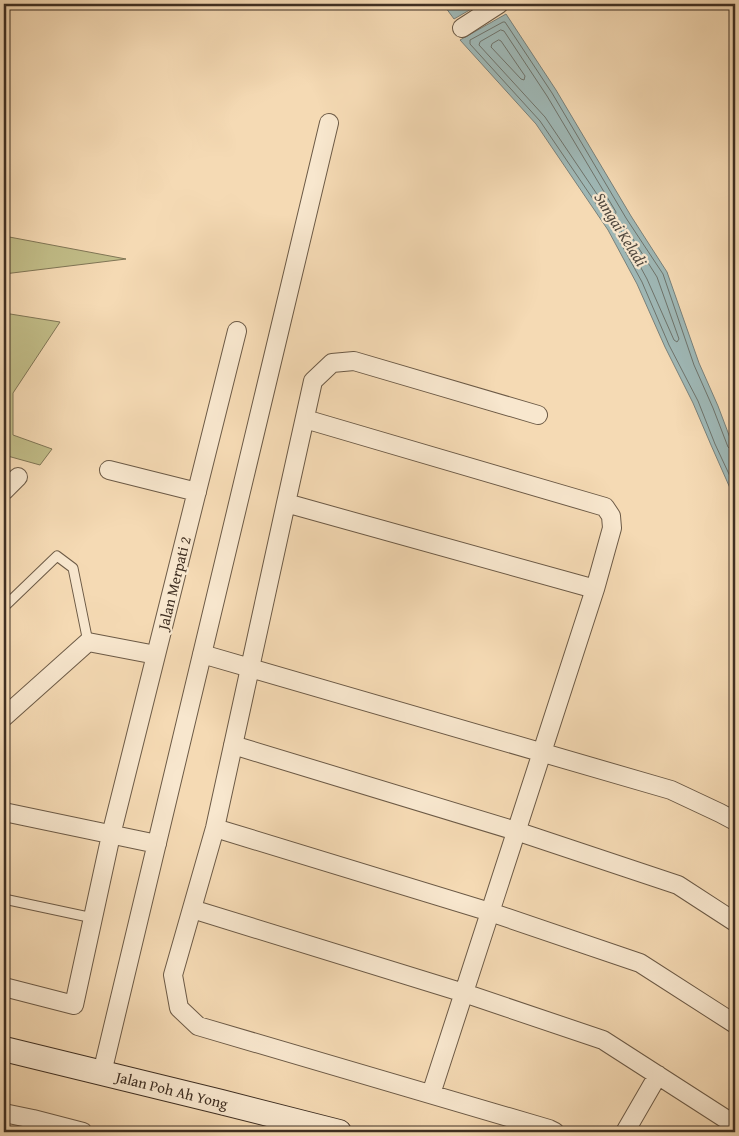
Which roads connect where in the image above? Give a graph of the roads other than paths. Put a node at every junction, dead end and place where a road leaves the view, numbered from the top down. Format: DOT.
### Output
graph roads {
  1 [pos="500,4"];
  2 [pos="462,28"];
  3 [pos="329,123"];
  4 [pos="237,331"];
  5 [pos="538,415"];
  6 [pos="305,419"];
  7 [pos="109,470"];
  8 [pos="18,477"];
  9 [pos="4,491"];
  10 [pos="197,492"];
  11 [pos="286,503"];
  12 [pos="595,589"];
  13 [pos="4,607"];
  14 [pos="88,642"];
  15 [pos="202,654"];
  16 [pos="156,655"];
  17 [pos="250,668"];
  18 [pos="4,717"];
  19 [pos="233,745"];
  20 [pos="542,753"];
  21 [pos="4,812"];
  22 [pos="735,821"];
  23 [pos="215,828"];
  24 [pos="516,831"];
  25 [pos="112,835"];
  26 [pos="156,844"];
  27 [pos="4,899"];
  28 [pos="192,910"];
  29 [pos="490,912"];
  30 [pos="93,918"];
  31 [pos="735,922"];
  32 [pos="4,987"];
  33 [pos="464,993"];
  34 [pos="735,1024"];
  35 [pos="4,1049"];
  36 [pos="102,1073"];
  37 [pos="658,1076"];
  38 [pos="431,1094"];
  39 [pos="4,1112"];
  40 [pos="731,1125"];
  41 [pos="83,1132"];
  42 [pos="339,1132"];
  43 [pos="555,1132"];
  44 [pos="625,1132"];
  1 -- 2 [label="street"];
  3 -- 15 [label="street"];
  4 -- 10 [label="street, Jalan Merpati 2"];
  5 -- 6 [label="street"];
  6 -- 11 [label="street"];
  6 -- 12 [label="street"];
  7 -- 10 [label="street"];
  8 -- 9 [label="street"];
  10 -- 16 [label="street, Jalan Merpati 2"];
  11 -- 12 [label="street"];
  11 -- 17 [label="street"];
  12 -- 20 [label="street"];
  13 -- 14 [label="lane"];
  14 -- 16 [label="street"];
  14 -- 18 [label="street"];
  15 -- 17 [label="street"];
  15 -- 26 [label="street"];
  16 -- 25 [label="street, Jalan Merpati 2"];
  17 -- 19 [label="street"];
  17 -- 20 [label="street"];
  19 -- 23 [label="street"];
  19 -- 24 [label="street"];
  20 -- 22 [label="street"];
  20 -- 24 [label="street"];
  21 -- 25 [label="street"];
  23 -- 28 [label="street"];
  23 -- 29 [label="street"];
  24 -- 29 [label="street"];
  24 -- 31 [label="street"];
  25 -- 26 [label="street"];
  25 -- 30 [label="street, Jalan Merpati 2"];
  26 -- 36 [label="street"];
  27 -- 30 [label="lane"];
  28 -- 33 [label="street"];
  28 -- 38 [label="street"];
  29 -- 33 [label="street"];
  29 -- 34 [label="street"];
  30 -- 32 [label="street, Jalan Merpati 2"];
  33 -- 37 [label="street"];
  33 -- 38 [label="street"];
  35 -- 36 [label="main road, Jalan Poh Ah Yong"];
  36 -- 42 [label="main road, Jalan Poh Ah Yong"];
  37 -- 40 [label="street"];
  37 -- 44 [label="street"];
  38 -- 43 [label="street"];
  39 -- 41 [label="street"];
}
